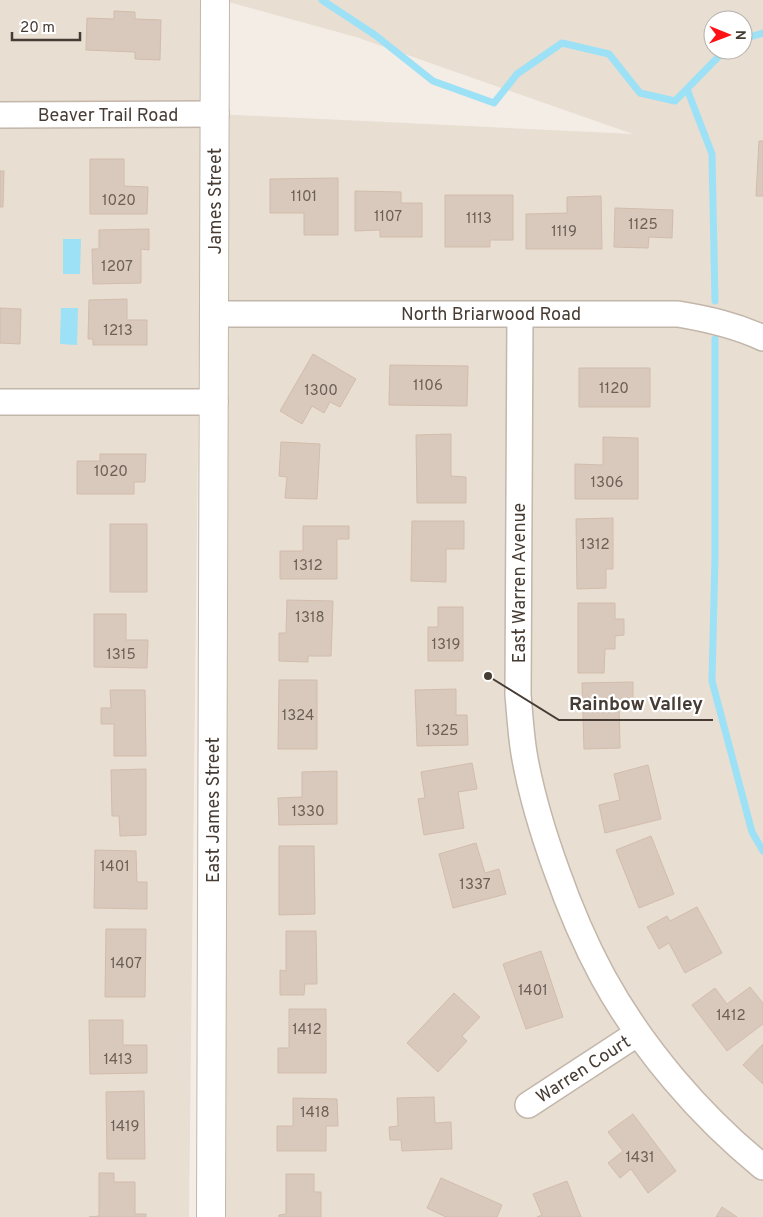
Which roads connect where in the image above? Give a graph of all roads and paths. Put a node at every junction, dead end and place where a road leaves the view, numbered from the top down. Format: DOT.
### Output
graph roads {
  1 [pos="216,0"];
  2 [pos="216,114"];
  3 [pos="0,115"];
  4 [pos="215,314"];
  5 [pos="520,314"];
  6 [pos="763,338"];
  7 [pos="0,402"];
  8 [pos="215,402"];
  9 [pos="638,1033"];
  10 [pos="528,1105"];
  11 [pos="763,1167"];
  12 [pos="211,1217"];
  1 -- 2 [label="street, James Street"];
  2 -- 3 [label="street, Beaver Trail Road"];
  2 -- 4 [label="street, James Street"];
  4 -- 5 [label="street, North Briarwood Road"];
  4 -- 8 [label="street, James Street"];
  5 -- 6 [label="street, North Briarwood Road"];
  5 -- 9 [label="street, East Warren Avenue"];
  7 -- 8 [label="street"];
  8 -- 12 [label="street, East James Street"];
  9 -- 10 [label="street, Warren Court"];
  9 -- 11 [label="street, East Warren Avenue"];
}
